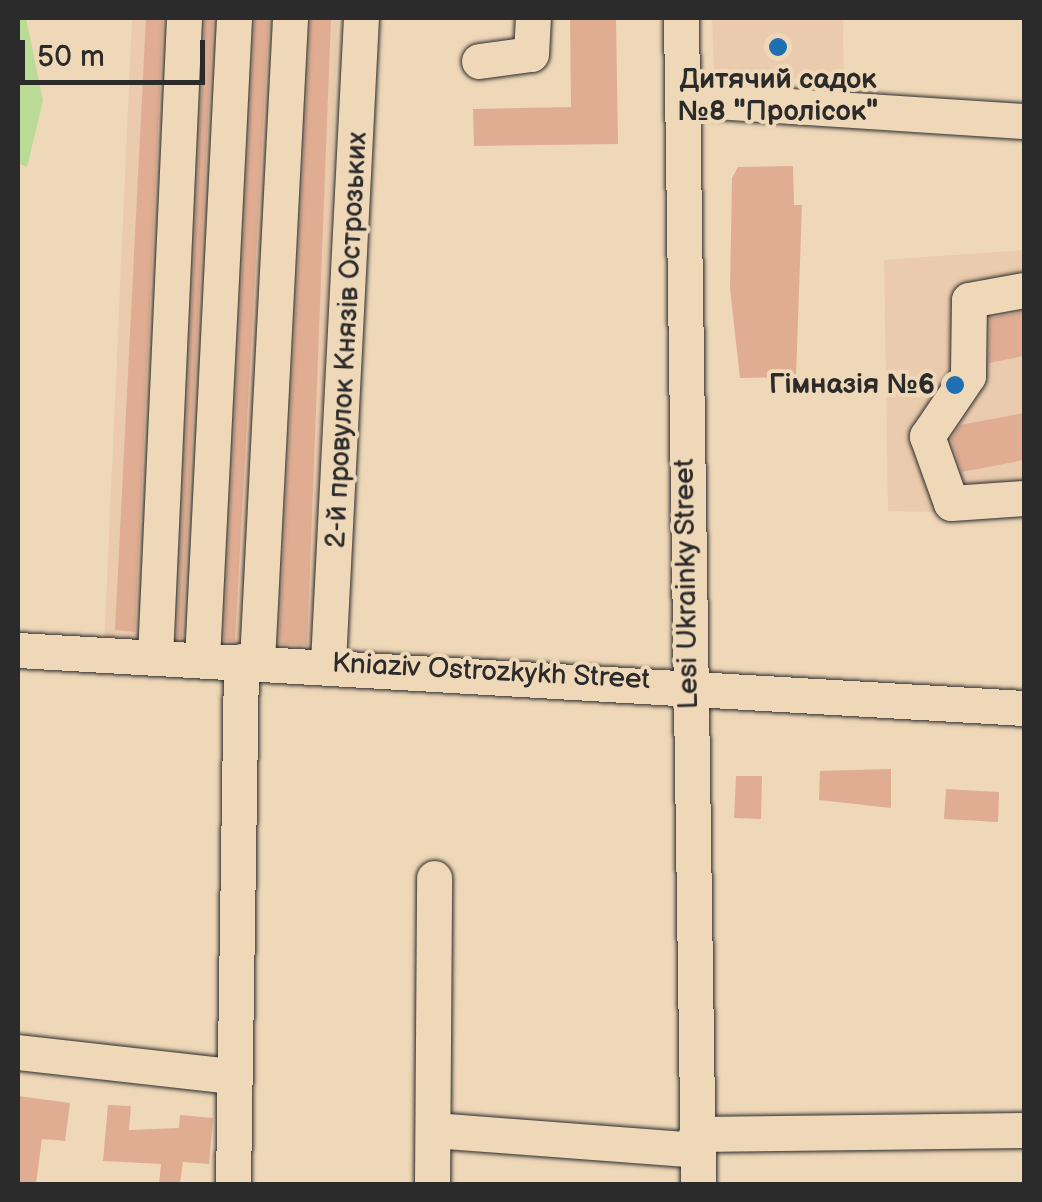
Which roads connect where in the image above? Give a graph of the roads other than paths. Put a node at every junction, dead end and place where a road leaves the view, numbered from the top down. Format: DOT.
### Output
graph roads {
  1 [pos="184,18"];
  2 [pos="234,18"];
  3 [pos="290,18"];
  4 [pos="361,18"];
  5 [pos="533,18"];
  6 [pos="681,18"];
  7 [pos="479,61"];
  8 [pos="682,99"];
  9 [pos="1024,121"];
  10 [pos="1024,290"];
  11 [pos="1024,498"];
  12 [pos="18,650"];
  13 [pos="155,657"];
  14 [pos="202,659"];
  15 [pos="249,661"];
  16 [pos="328,662"];
  17 [pos="688,683"];
  18 [pos="1024,708"];
  19 [pos="434,878"];
  20 [pos="18,1052"];
  21 [pos="232,1076"];
  22 [pos="433,1130"];
  23 [pos="1024,1130"];
  24 [pos="697,1156"];
  25 [pos="234,1184"];
  26 [pos="432,1184"];
  1 -- 13 [label="street"];
  2 -- 14 [label="street"];
  3 -- 15 [label="street"];
  4 -- 16 [label="street, 2-й провулок Князів Острозьких"];
  5 -- 7 [label="street"];
  6 -- 8 [label="street, Lesi Ukrainky Street"];
  8 -- 9 [label="street"];
  8 -- 17 [label="street, Lesi Ukrainky Street"];
  10 -- 11 [label="street"];
  12 -- 13 [label="street, Kniaziv Ostrozkykh Street"];
  13 -- 14 [label="street, Kniaziv Ostrozkykh Street"];
  14 -- 15 [label="street, Kniaziv Ostrozkykh Street"];
  15 -- 16 [label="street, Kniaziv Ostrozkykh Street"];
  15 -- 21 [label="street"];
  16 -- 17 [label="street, Kniaziv Ostrozkykh Street"];
  17 -- 18 [label="street, Kniaziv Ostrozkykh Street"];
  17 -- 24 [label="street, Lesi Ukrainky Street"];
  19 -- 22 [label="street"];
  20 -- 21 [label="street"];
  21 -- 25 [label="street"];
  22 -- 24 [label="street"];
  22 -- 26 [label="street"];
  23 -- 24 [label="street"];
}
